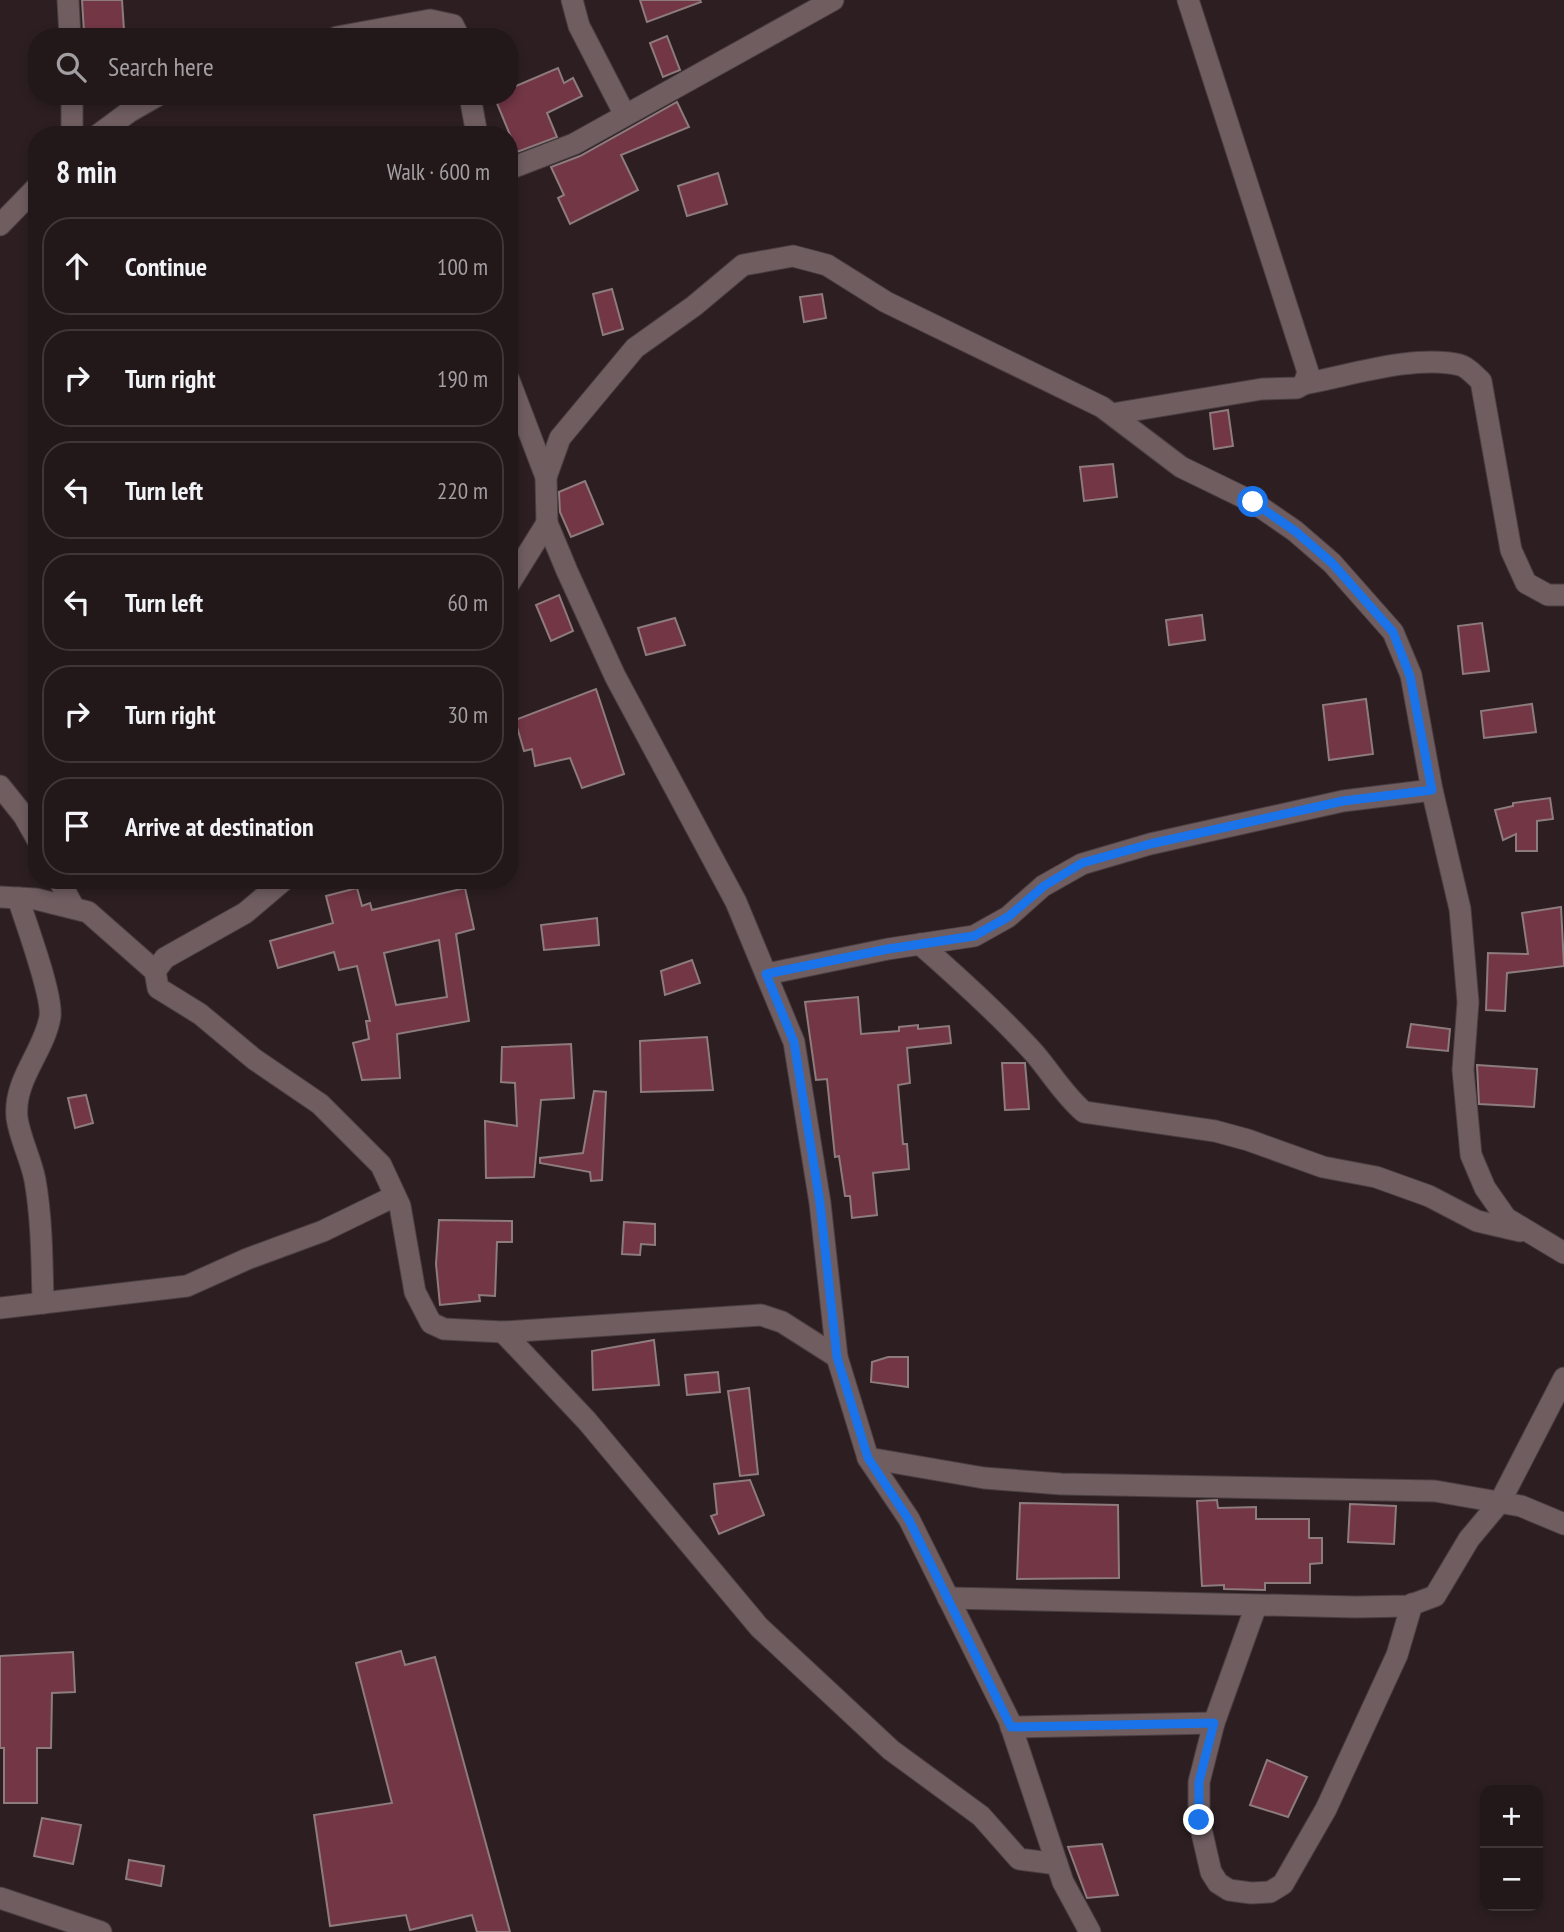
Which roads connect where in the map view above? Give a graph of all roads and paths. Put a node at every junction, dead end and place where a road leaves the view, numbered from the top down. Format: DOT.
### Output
graph roads {
  1 [pos="68,0"];
  2 [pos="572,0"];
  3 [pos="834,0"];
  4 [pos="1188,0"];
  5 [pos="432,10"];
  6 [pos="70,28"];
  7 [pos="369,28"];
  8 [pos="454,28"];
  9 [pos="72,105"];
  10 [pos="141,105"];
  11 [pos="472,105"];
  12 [pos="625,115"];
  13 [pos="72,126"];
  14 [pos="110,126"];
  15 [pos="475,126"];
  16 [pos="518,166"];
  17 [pos="28,196"];
  18 [pos="0,225"];
  19 [pos="1304,384"];
  20 [pos="518,404"];
  21 [pos="1112,414"];
  22 [pos="546,477"];
  23 [pos="547,523"];
  24 [pos="518,570"];
  25 [pos="1564,594"];
  26 [pos="0,786"];
  27 [pos="1432,790"];
  28 [pos="28,823"];
  29 [pos="64,889"];
  30 [pos="271,889"];
  31 [pos="9,897"];
  32 [pos="74,908"];
  33 [pos="920,944"];
  34 [pos="155,971"];
  35 [pos="766,974"];
  36 [pos="395,1196"];
  37 [pos="1531,1233"];
  38 [pos="1564,1253"];
  39 [pos="43,1303"];
  40 [pos="0,1308"];
  41 [pos="503,1332"];
  42 [pos="837,1357"];
  43 [pos="1564,1378"];
  44 [pos="868,1458"];
  45 [pos="1500,1502"];
  46 [pos="1564,1524"];
  47 [pos="948,1598"];
  48 [pos="1412,1604"];
  49 [pos="1256,1606"];
  50 [pos="1214,1723"];
  51 [pos="1011,1727"];
  52 [pos="1057,1864"];
  53 [pos="0,1898"];
  54 [pos="101,1932"];
  55 [pos="1090,1932"];
  1 -- 6 [label="street"];
  2 -- 12 [label="street"];
  3 -- 12 [label="street"];
  4 -- 19 [label="street"];
  5 -- 7 [label="street"];
  5 -- 8 [label="street"];
  9 -- 13 [label="street"];
  10 -- 14 [label="street"];
  11 -- 15 [label="street"];
  12 -- 16 [label="street"];
  17 -- 18 [label="street"];
  19 -- 21 [label="street"];
  19 -- 25 [label="street"];
  20 -- 22 [label="street"];
  21 -- 22 [label="street"];
  21 -- 27 [label="street"];
  22 -- 23 [label="street"];
  23 -- 24 [label="street"];
  23 -- 35 [label="street"];
  26 -- 28 [label="street"];
  27 -- 33 [label="street"];
  27 -- 37 [label="street"];
  29 -- 32 [label="street"];
  30 -- 34 [label="street"];
  31 -- 32 [label="street"];
  31 -- 39 [label="street"];
  32 -- 34 [label="street"];
  33 -- 35 [label="street"];
  33 -- 37 [label="street"];
  34 -- 36 [label="street"];
  35 -- 42 [label="street"];
  36 -- 39 [label="street"];
  36 -- 41 [label="street"];
  37 -- 38 [label="street"];
  39 -- 40 [label="street"];
  41 -- 42 [label="street"];
  41 -- 52 [label="street"];
  42 -- 44 [label="street"];
  43 -- 45 [label="street"];
  44 -- 45 [label="street"];
  44 -- 47 [label="street"];
  45 -- 46 [label="street"];
  45 -- 48 [label="street"];
  47 -- 49 [label="street"];
  47 -- 51 [label="street"];
  48 -- 49 [label="street"];
  48 -- 50 [label="street"];
  49 -- 50 [label="street"];
  50 -- 51 [label="street"];
  51 -- 52 [label="street"];
  52 -- 55 [label="street"];
  53 -- 54 [label="street"];
}
